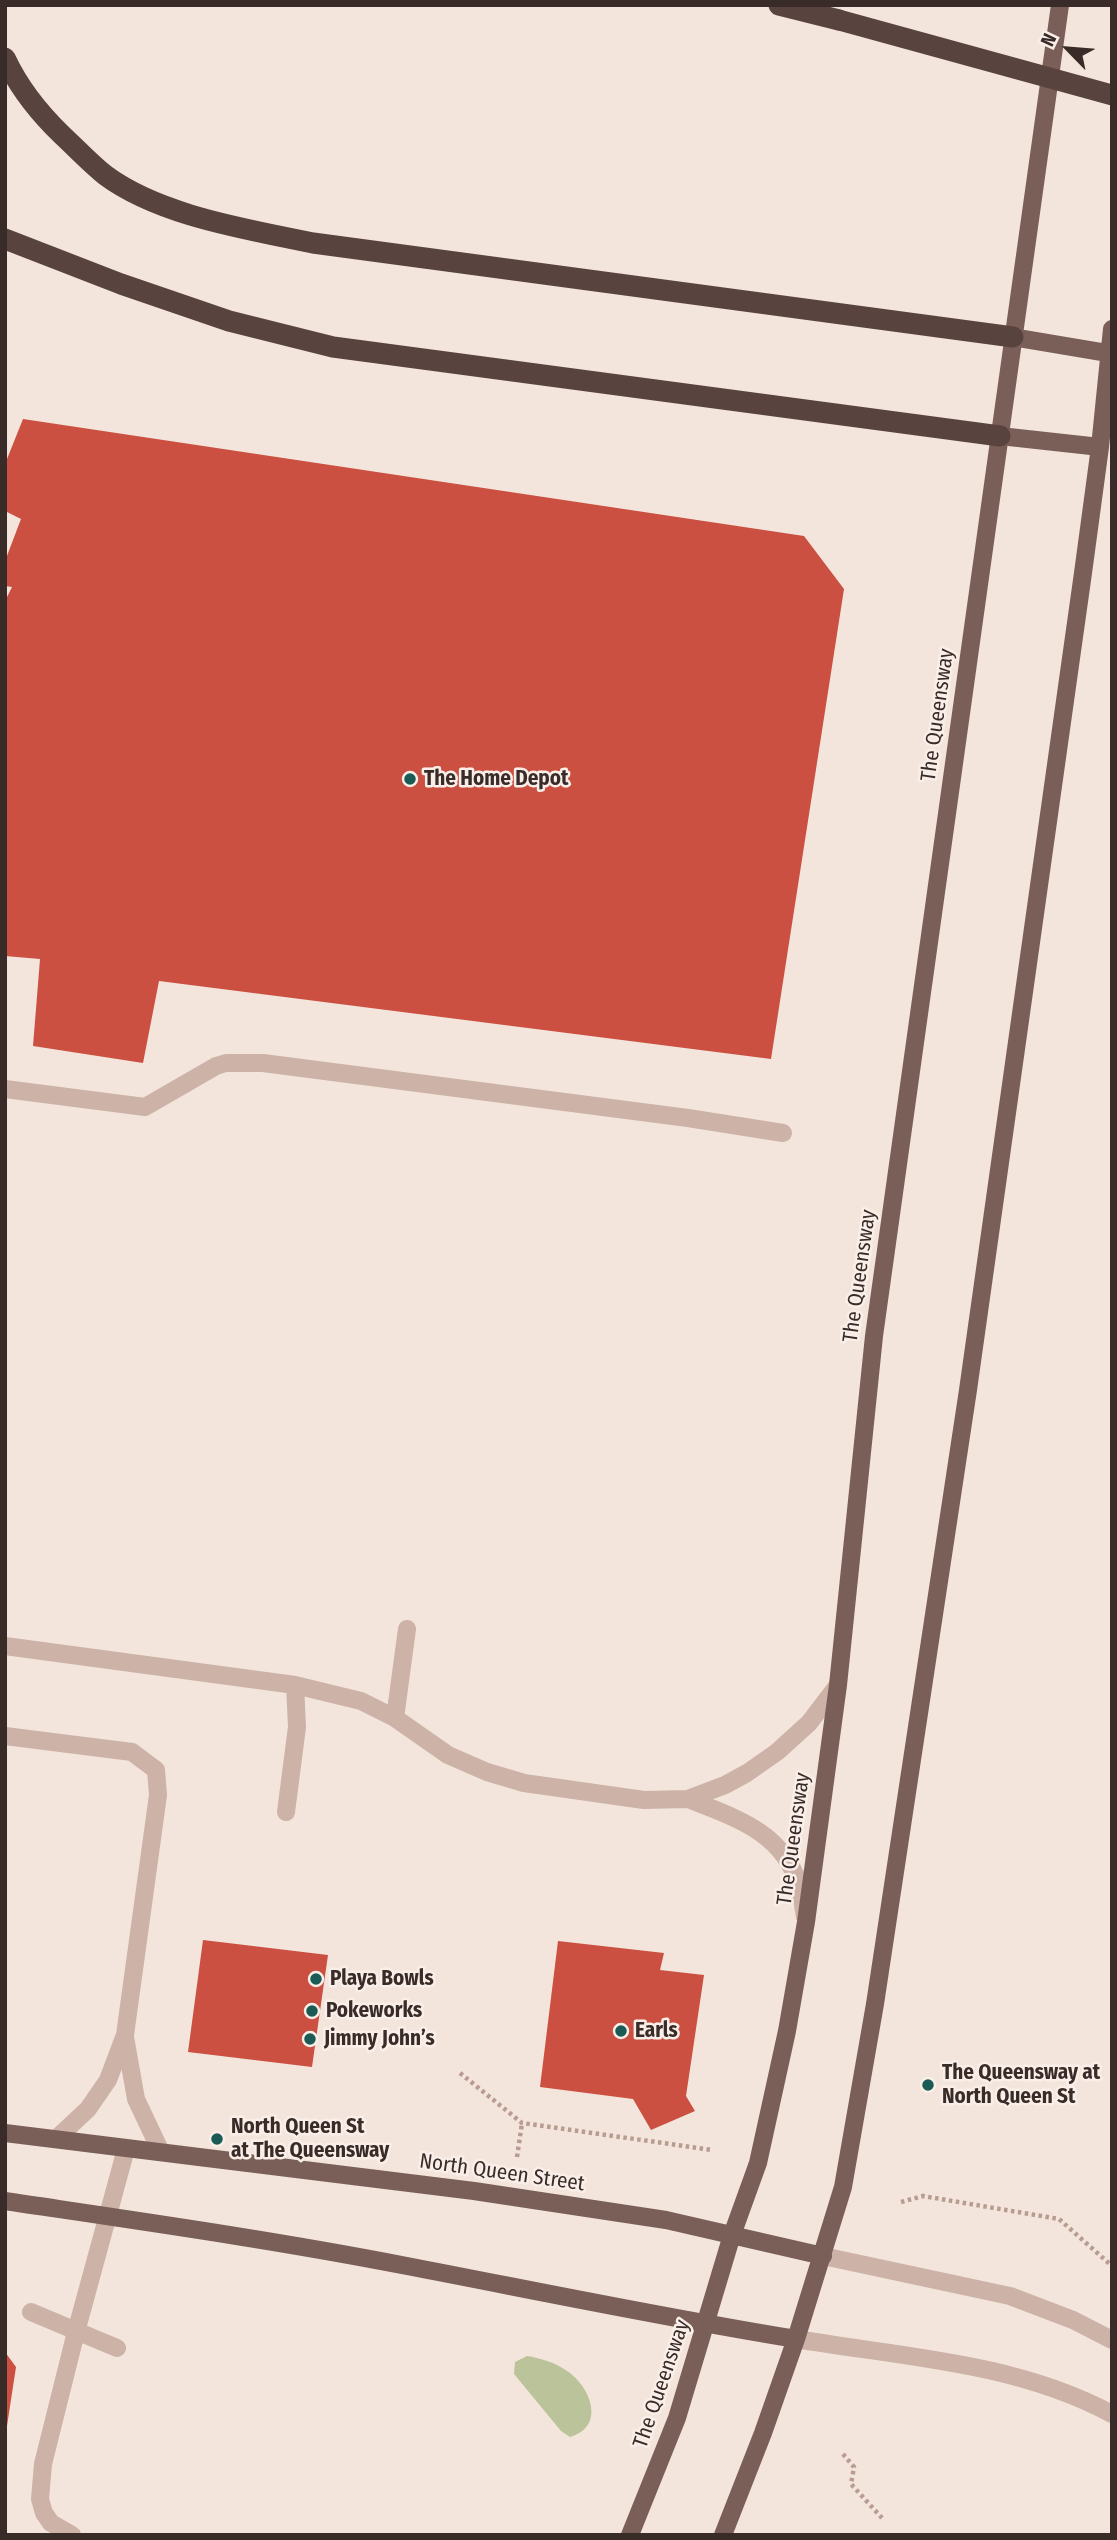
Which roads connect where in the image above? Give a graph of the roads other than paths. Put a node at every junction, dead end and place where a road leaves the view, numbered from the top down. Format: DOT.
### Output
graph roads {
  1 [pos="779,5"];
  2 [pos="1060,5"];
  3 [pos="5,58"];
  4 [pos="1112,94"];
  5 [pos="5,239"];
  6 [pos="1112,329"];
  7 [pos="1013,337"];
  8 [pos="1110,353"];
  9 [pos="1000,436"];
  10 [pos="1106,448"];
  11 [pos="5,1089"];
  12 [pos="783,1133"];
  13 [pos="407,1629"];
  14 [pos="5,1646"];
  15 [pos="295,1685"];
  16 [pos="838,1685"];
  17 [pos="396,1718"];
  18 [pos="5,1736"];
  19 [pos="688,1799"];
  20 [pos="286,1812"];
  21 [pos="806,1922"];
  22 [pos="125,2035"];
  23 [pos="5,2133"];
  24 [pos="56,2139"];
  25 [pos="126,2148"];
  26 [pos="161,2152"];
  27 [pos="5,2201"];
  28 [pos="108,2216"];
  29 [pos="732,2235"];
  30 [pos="823,2256"];
  31 [pos="31,2312"];
  32 [pos="707,2325"];
  33 [pos="76,2332"];
  34 [pos="796,2339"];
  35 [pos="1112,2340"];
  36 [pos="117,2348"];
  37 [pos="1112,2414"];
  38 [pos="72,2535"];
  39 [pos="630,2535"];
  40 [pos="723,2535"];
  1 -- 4 [label="highway, bridge"];
  2 -- 7 [label="main road, The Queensway"];
  3 -- 7 [label="highway"];
  5 -- 9 [label="highway"];
  6 -- 8 [label="main road"];
  7 -- 8 [label="main road"];
  7 -- 9 [label="main road, The Queensway"];
  8 -- 10 [label="main road"];
  9 -- 10 [label="main road"];
  9 -- 16 [label="main road, The Queensway"];
  10 -- 30 [label="main road"];
  11 -- 12 [label="lane"];
  13 -- 17 [label="lane"];
  14 -- 15 [label="lane"];
  15 -- 17 [label="lane"];
  15 -- 20 [label="lane"];
  16 -- 19 [label="lane"];
  16 -- 21 [label="main road, The Queensway"];
  17 -- 19 [label="lane"];
  18 -- 22 [label="lane"];
  19 -- 21 [label="lane"];
  21 -- 29 [label="main road, The Queensway"];
  22 -- 24 [label="lane"];
  22 -- 26 [label="lane"];
  23 -- 24 [label="main road, North Queen Street"];
  24 -- 25 [label="main road, North Queen Street"];
  25 -- 26 [label="main road, North Queen Street"];
  25 -- 28 [label="lane"];
  26 -- 29 [label="main road, North Queen Street"];
  27 -- 28 [label="main road"];
  28 -- 32 [label="main road"];
  28 -- 33 [label="lane"];
  29 -- 30 [label="main road, North Queen Street"];
  29 -- 32 [label="main road, The Queensway"];
  30 -- 34 [label="main road"];
  30 -- 35 [label="lane"];
  31 -- 33 [label="lane"];
  32 -- 34 [label="main road"];
  32 -- 39 [label="main road, The Queensway"];
  33 -- 36 [label="lane"];
  33 -- 38 [label="lane"];
  34 -- 37 [label="lane"];
  34 -- 40 [label="main road"];
}
